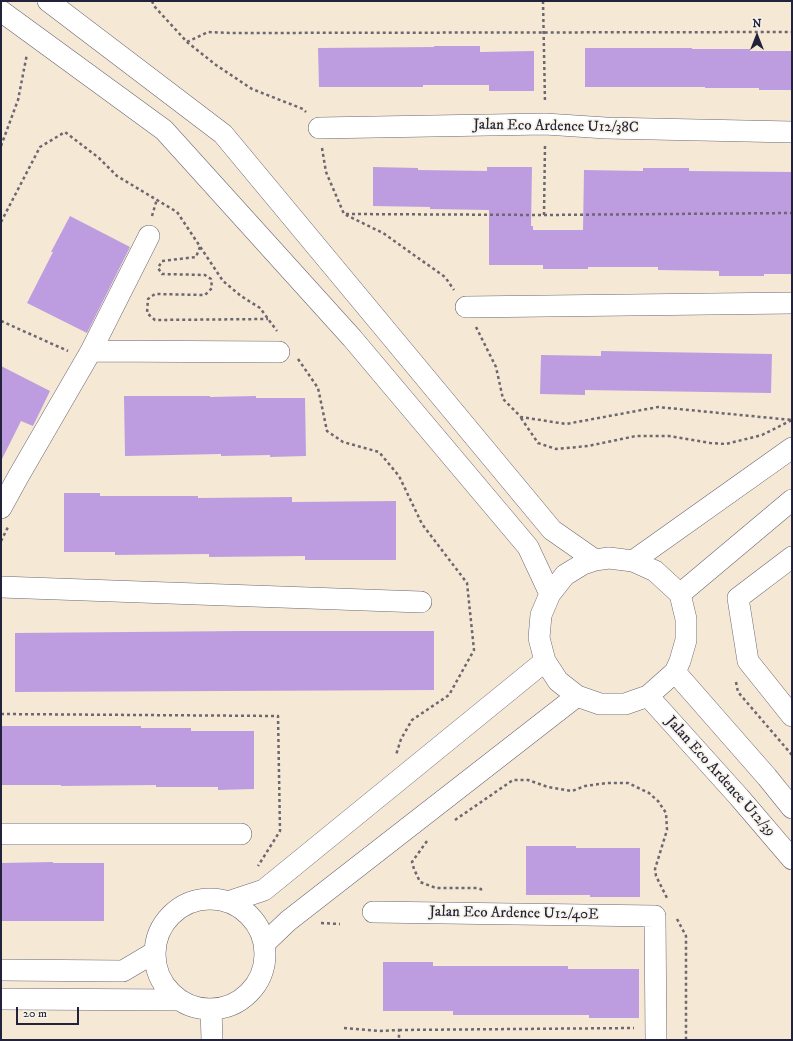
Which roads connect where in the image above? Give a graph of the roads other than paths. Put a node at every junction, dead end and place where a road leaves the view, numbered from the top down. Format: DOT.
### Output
graph roads {
  1 [pos="48,1"];
  2 [pos="1,11"];
  3 [pos="319,128"];
  4 [pos="792,132"];
  5 [pos="149,236"];
  6 [pos="792,303"];
  7 [pos="466,307"];
  8 [pos="285,348"];
  9 [pos="89,355"];
  10 [pos="792,448"];
  11 [pos="792,500"];
  12 [pos="1,508"];
  13 [pos="792,557"];
  14 [pos="594,560"];
  15 [pos="633,561"];
  16 [pos="1,587"];
  17 [pos="550,594"];
  18 [pos="680,594"];
  19 [pos="421,602"];
  20 [pos="545,661"];
  21 [pos="675,672"];
  22 [pos="577,696"];
  23 [pos="648,696"];
  24 [pos="792,716"];
  25 [pos="792,808"];
  26 [pos="1,834"];
  27 [pos="241,834"];
  28 [pos="792,859"];
  29 [pos="228,902"];
  30 [pos="373,912"];
  31 [pos="264,944"];
  32 [pos="155,952"];
  33 [pos="1,970"];
  34 [pos="1,999"];
  35 [pos="180,1000"];
  36 [pos="211,1009"];
  37 [pos="656,1034"];
  38 [pos="212,1040"];
  1 -- 14 [label="street"];
  2 -- 17 [label="street"];
  3 -- 4 [label="street, Jalan Eco Ardence U12/38C"];
  5 -- 9 [label="street"];
  6 -- 7 [label="street"];
  8 -- 9 [label="street"];
  9 -- 12 [label="street"];
  10 -- 15 [label="street"];
  11 -- 18 [label="street"];
  13 -- 24 [label="street"];
  14 -- 15 [label="street"];
  14 -- 17 [label="street"];
  15 -- 18 [label="street"];
  16 -- 19 [label="street"];
  17 -- 20 [label="street"];
  18 -- 21 [label="street"];
  20 -- 22 [label="street"];
  20 -- 29 [label="street"];
  21 -- 23 [label="street"];
  21 -- 25 [label="street"];
  22 -- 23 [label="street"];
  22 -- 31 [label="street"];
  23 -- 28 [label="street, Jalan Eco Ardence U12/39"];
  26 -- 27 [label="street"];
  29 -- 31 [label="street"];
  29 -- 32 [label="street"];
  30 -- 37 [label="street, Jalan Eco Ardence U12/40E"];
  31 -- 36 [label="street"];
  32 -- 33 [label="street"];
  32 -- 35 [label="street"];
  34 -- 35 [label="street"];
  35 -- 36 [label="street"];
  36 -- 38 [label="street"];
}
